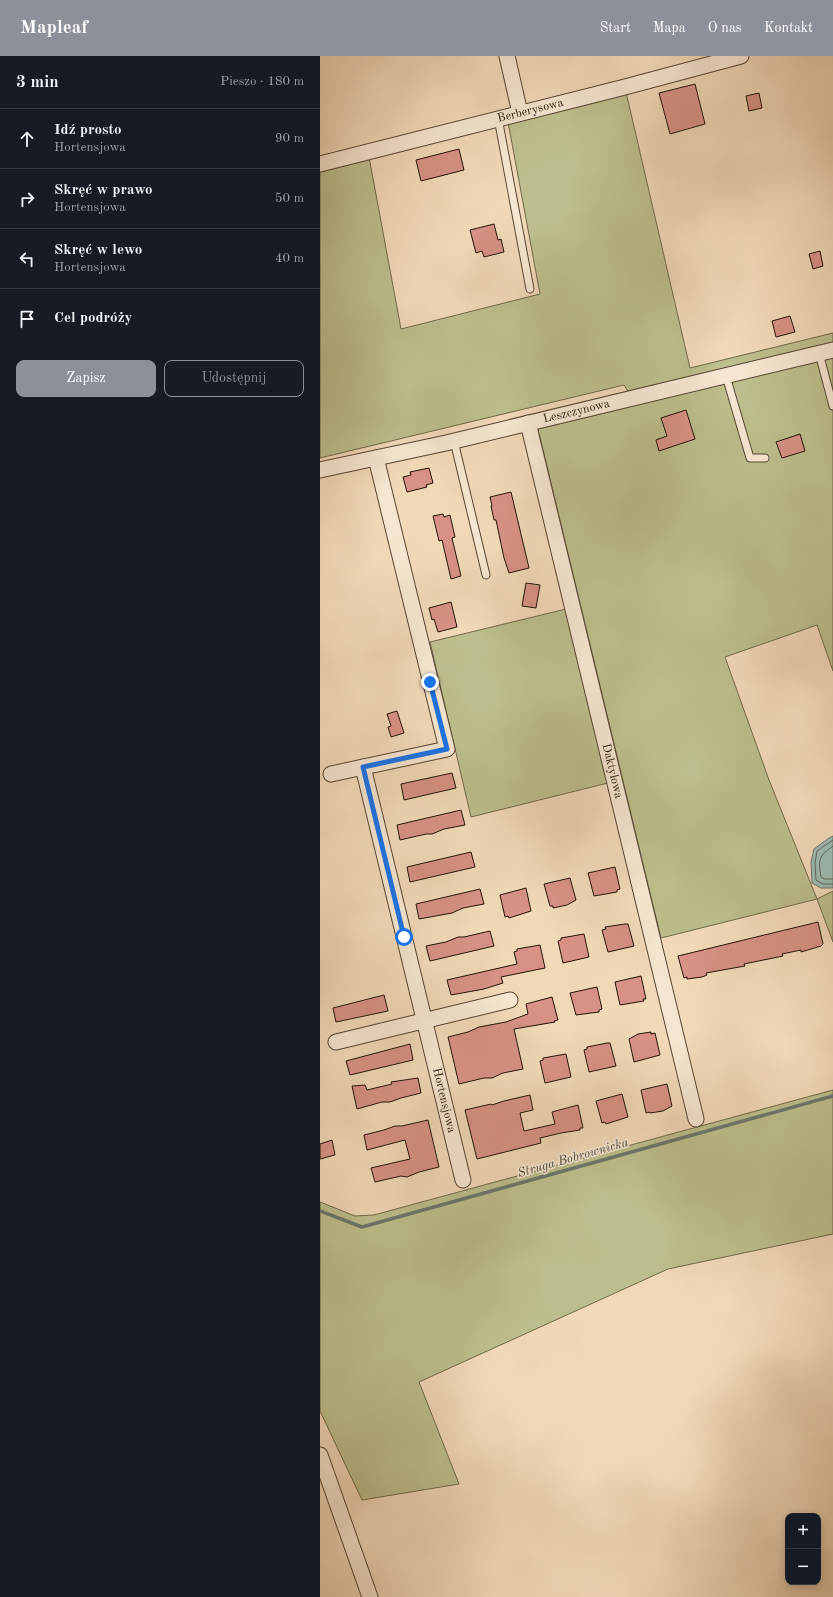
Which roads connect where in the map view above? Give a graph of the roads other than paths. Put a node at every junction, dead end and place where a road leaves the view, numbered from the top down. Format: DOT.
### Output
graph roads {
  1 [pos="507,56"];
  2 [pos="741,56"];
  3 [pos="520,113"];
  4 [pos="498,118"];
  5 [pos="320,164"];
  6 [pos="530,289"];
  7 [pos="826,352"];
  8 [pos="726,376"];
  9 [pos="833,406"];
  10 [pos="528,423"];
  11 [pos="454,441"];
  12 [pos="376,458"];
  13 [pos="765,458"];
  14 [pos="320,470"];
  15 [pos="486,575"];
  16 [pos="363,767"];
  17 [pos="331,774"];
  18 [pos="510,1000"];
  19 [pos="424,1021"];
  20 [pos="336,1042"];
  21 [pos="696,1119"];
  22 [pos="463,1180"];
  23 [pos="320,1455"];
  24 [pos="370,1597"];
  1 -- 3 [label="street"];
  2 -- 3 [label="street, Berberysowa"];
  3 -- 4 [label="street, Berberysowa"];
  4 -- 5 [label="street, Berberysowa"];
  4 -- 6 [label="lane"];
  7 -- 8 [label="street, Leszczynowa"];
  7 -- 9 [label="lane"];
  8 -- 10 [label="street, Leszczynowa"];
  8 -- 13 [label="lane"];
  10 -- 11 [label="street, Leszczynowa"];
  10 -- 21 [label="street, Daktylowa"];
  11 -- 12 [label="street, Leszczynowa"];
  11 -- 15 [label="lane"];
  12 -- 14 [label="street, Leszczynowa"];
  12 -- 16 [label="street"];
  16 -- 17 [label="street"];
  16 -- 19 [label="street, Hortensjowa"];
  18 -- 19 [label="street"];
  19 -- 20 [label="street"];
  19 -- 22 [label="street, Hortensjowa"];
  23 -- 24 [label="street"];
}
